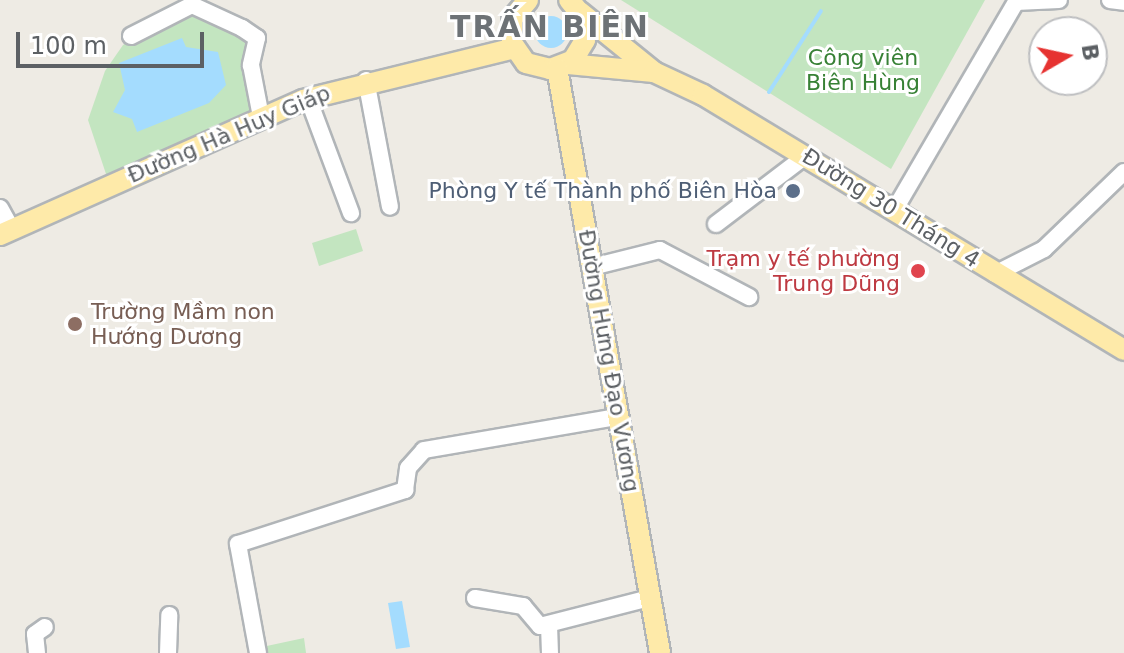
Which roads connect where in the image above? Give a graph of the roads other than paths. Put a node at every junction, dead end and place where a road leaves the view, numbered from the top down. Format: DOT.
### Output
graph roads {
  1 [pos="528,0"];
  2 [pos="1059,0"];
  3 [pos="1110,0"];
  4 [pos="1017,1"];
  5 [pos="1124,2"];
  6 [pos="574,6"];
  7 [pos="131,36"];
  8 [pos="514,48"];
  9 [pos="562,66"];
  10 [pos="654,72"];
  11 [pos="366,80"];
  12 [pos="308,98"];
  13 [pos="261,117"];
  14 [pos="807,155"];
  15 [pos="1124,172"];
  16 [pos="390,207"];
  17 [pos="0,208"];
  18 [pos="895,209"];
  19 [pos="351,213"];
  20 [pos="716,224"];
  21 [pos="6,232"];
  22 [pos="592,267"];
  23 [pos="995,274"];
  24 [pos="749,297"];
  25 [pos="1124,350"];
  26 [pos="618,417"];
  27 [pos="475,598"];
  28 [pos="650,598"];
  29 [pos="169,615"];
  30 [pos="549,625"];
  31 [pos="45,627"];
  32 [pos="37,653"];
  33 [pos="168,653"];
  34 [pos="258,653"];
  35 [pos="550,653"];
  36 [pos="660,653"];
  1 -- 8 [label="main road"];
  2 -- 4 [label="street"];
  3 -- 5 [label="street"];
  4 -- 18 [label="street"];
  6 -- 9 [label="main road"];
  6 -- 10 [label="main road, Đường 30 Tháng 4"];
  7 -- 13 [label="street"];
  8 -- 9 [label="main road, Đường 30 Tháng 4"];
  8 -- 11 [label="main road, Đường Hà Huy Giáp"];
  9 -- 10 [label="main road, Đường 30 Tháng 4"];
  9 -- 22 [label="main road, Đường Hưng Đạo Vương"];
  10 -- 14 [label="main road, Đường 30 Tháng 4"];
  11 -- 12 [label="main road, Đường Hà Huy Giáp"];
  11 -- 16 [label="street"];
  12 -- 13 [label="main road, Đường Hà Huy Giáp"];
  12 -- 19 [label="street"];
  13 -- 21 [label="main road, Đường Hà Huy Giáp"];
  14 -- 18 [label="main road, Đường 30 Tháng 4"];
  14 -- 20 [label="street"];
  15 -- 23 [label="street"];
  17 -- 21 [label="street"];
  18 -- 23 [label="main road, Đường 30 Tháng 4"];
  22 -- 24 [label="street"];
  22 -- 26 [label="main road, Đường Hưng Đạo Vương"];
  23 -- 25 [label="main road, Đường 30 Tháng 4"];
  26 -- 28 [label="main road, Đường Hưng Đạo Vương"];
  26 -- 34 [label="street"];
  27 -- 30 [label="street"];
  28 -- 30 [label="street"];
  28 -- 36 [label="main road, Đường Hưng Đạo Vương"];
  29 -- 33 [label="street"];
  30 -- 35 [label="street"];
  31 -- 32 [label="street"];
}
